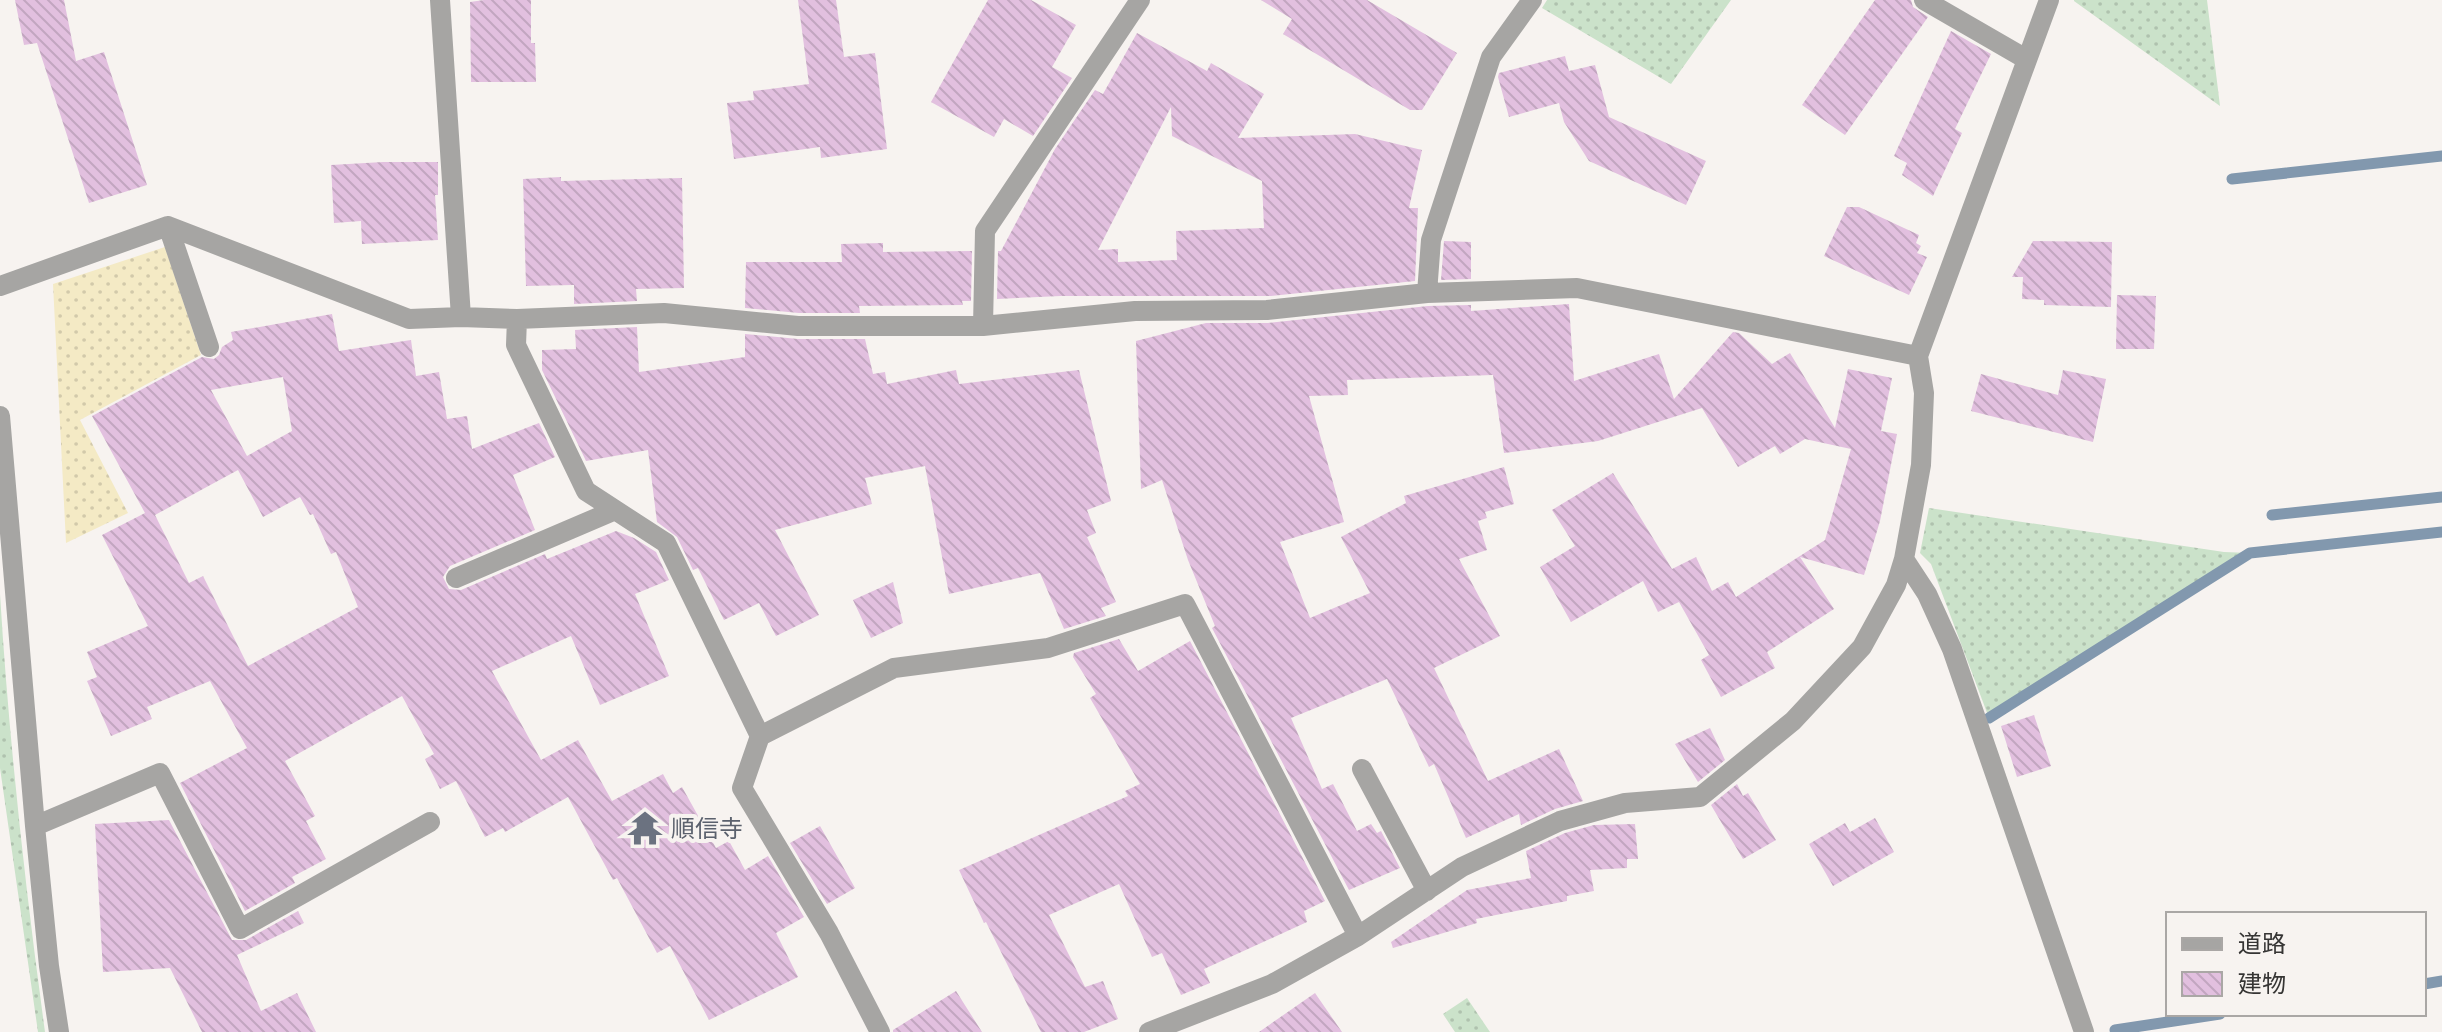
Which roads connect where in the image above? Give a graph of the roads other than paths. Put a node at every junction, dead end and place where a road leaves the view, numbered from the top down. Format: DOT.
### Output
graph roads {
  1 [pos="440,0"];
  2 [pos="1140,0"];
  3 [pos="1532,0"];
  4 [pos="1924,0"];
  5 [pos="2049,0"];
  6 [pos="2026,59"];
  7 [pos="168,226"];
  8 [pos="0,286"];
  9 [pos="1427,293"];
  10 [pos="461,317"];
  11 [pos="517,319"];
  12 [pos="983,326"];
  13 [pos="209,347"];
  14 [pos="1918,356"];
  15 [pos="0,416"];
  16 [pos="613,511"];
  17 [pos="1904,559"];
  18 [pos="456,578"];
  19 [pos="760,736"];
  20 [pos="1362,769"];
  21 [pos="430,822"];
  22 [pos="35,826"];
  23 [pos="1427,891"];
  24 [pos="1358,936"];
  25 [pos="59,1032"];
  26 [pos="880,1032"];
  27 [pos="1149,1032"];
  28 [pos="2084,1032"];
  1 -- 10 [label="street"];
  2 -- 12 [label="street"];
  3 -- 9 [label="street"];
  4 -- 6 [label="street"];
  5 -- 6 [label="street"];
  6 -- 14 [label="street"];
  7 -- 8 [label="street"];
  7 -- 10 [label="street"];
  7 -- 13 [label="street"];
  9 -- 12 [label="street"];
  9 -- 14 [label="street"];
  10 -- 11 [label="street"];
  11 -- 12 [label="street"];
  11 -- 16 [label="street"];
  14 -- 17 [label="street"];
  15 -- 22 [label="street"];
  16 -- 18 [label="street"];
  16 -- 19 [label="street"];
  17 -- 23 [label="street"];
  17 -- 28 [label="street"];
  19 -- 24 [label="street"];
  19 -- 26 [label="street"];
  20 -- 23 [label="street"];
  21 -- 22 [label="street"];
  22 -- 25 [label="street"];
  23 -- 24 [label="street"];
  24 -- 27 [label="street"];
}
